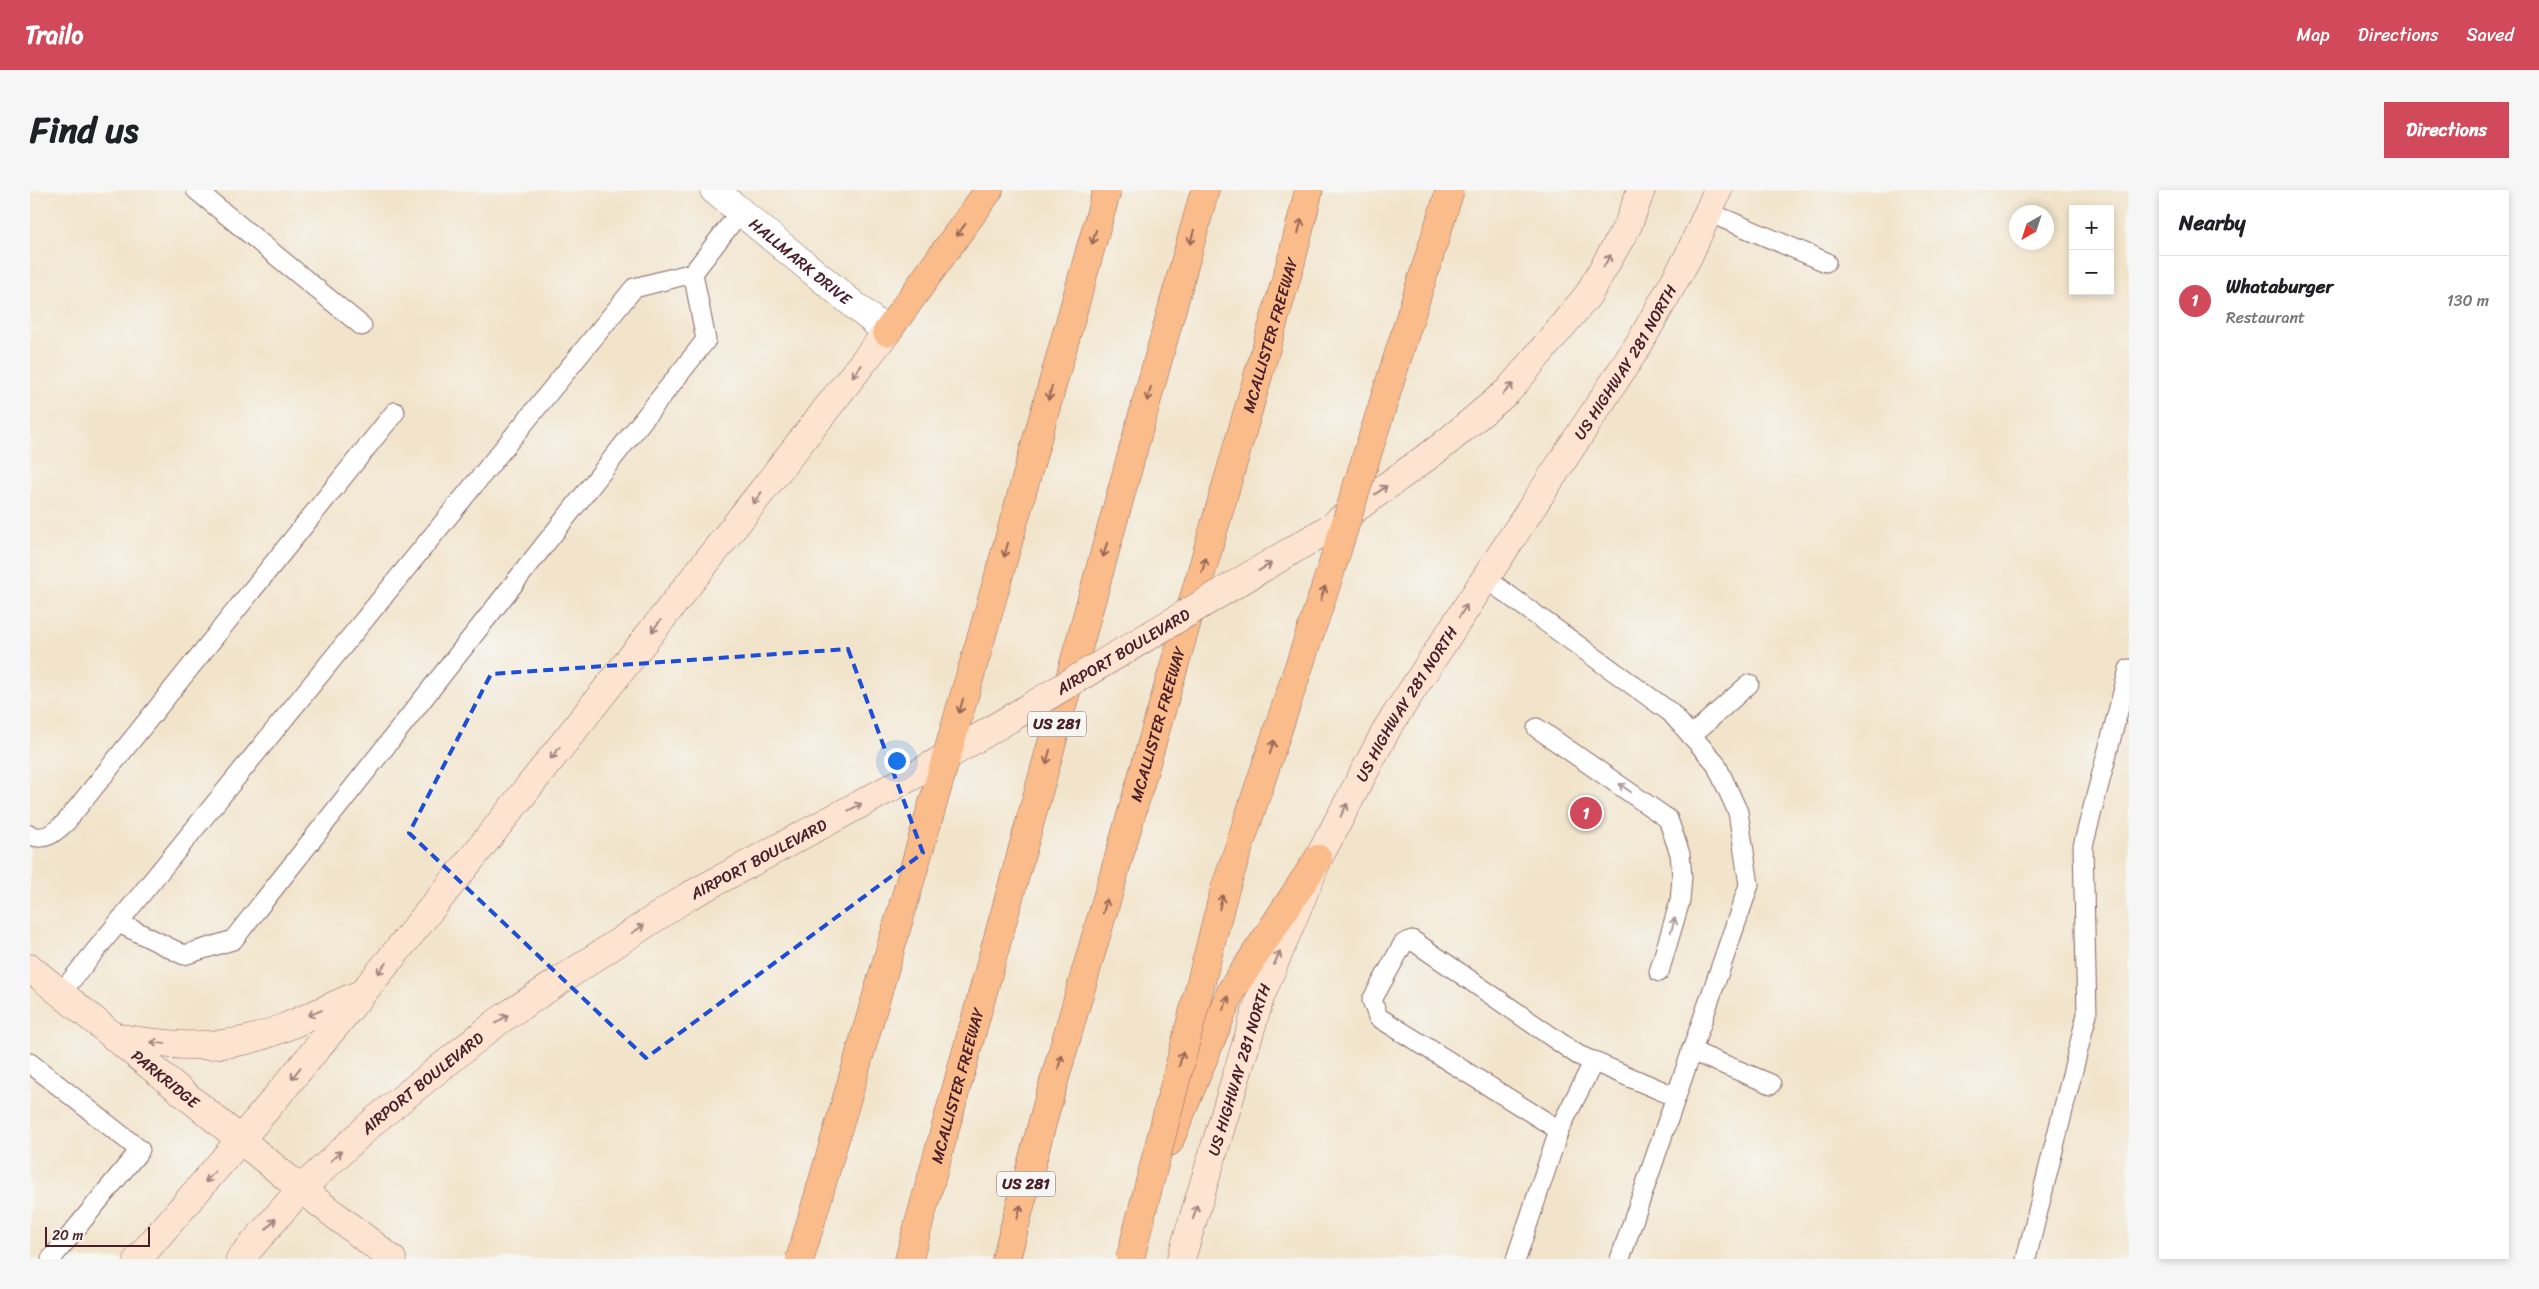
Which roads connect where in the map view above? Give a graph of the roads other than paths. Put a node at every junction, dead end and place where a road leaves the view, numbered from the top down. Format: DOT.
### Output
graph roads {
  1 [pos="196,190"];
  2 [pos="714,190"];
  3 [pos="989,190"];
  4 [pos="1108,190"];
  5 [pos="1206,190"];
  6 [pos="1309,190"];
  7 [pos="1450,190"];
  8 [pos="1641,190"];
  9 [pos="1713,201"];
  10 [pos="740,212"];
  11 [pos="1826,262"];
  12 [pos="692,273"];
  13 [pos="362,326"];
  14 [pos="888,332"];
  15 [pos="395,412"];
  16 [pos="1485,578"];
  17 [pos="2129,669"];
  18 [pos="1749,684"];
  19 [pos="1537,728"];
  20 [pos="1692,736"];
  21 [pos="30,835"];
  22 [pos="1318,859"];
  23 [pos="119,923"];
  24 [pos="30,968"];
  25 [pos="1658,972"];
  26 [pos="61,993"];
  27 [pos="360,994"];
  28 [pos="114,1037"];
  29 [pos="1691,1051"];
  30 [pos="1594,1062"];
  31 [pos="30,1063"];
  32 [pos="1771,1084"];
  33 [pos="1676,1097"];
  34 [pos="1559,1130"];
  35 [pos="242,1140"];
  36 [pos="301,1189"];
  37 [pos="51,1259"];
  38 [pos="138,1259"];
  39 [pos="240,1259"];
  40 [pos="392,1259"];
  41 [pos="800,1259"];
  42 [pos="909,1259"];
  43 [pos="1006,1259"];
  44 [pos="1121,1259"];
  45 [pos="1130,1259"];
  46 [pos="1182,1259"];
  47 [pos="1516,1259"];
  48 [pos="1620,1259"];
  49 [pos="2026,1259"];
  1 -- 13 [label="lane"];
  2 -- 10 [label="street, HALLMARK DRIVE"];
  3 -- 14 [label="highway, one-way"];
  4 -- 41 [label="highway, one-way, bridge"];
  5 -- 42 [label="highway, MCALLISTER FREEWAY / US 281, one-way"];
  43 -- 6 [label="highway, MCALLISTER FREEWAY / US 281, one-way"];
  45 -- 7 [label="highway, one-way, bridge"];
  36 -- 8 [label="main road, AIRPORT BOULEVARD, one-way, bridge"];
  9 -- 11 [label="lane"];
  9 -- 16 [label="main road, US HIGHWAY 281 NORTH"];
  10 -- 12 [label="lane"];
  10 -- 14 [label="street, HALLMARK DRIVE"];
  12 -- 23 [label="lane"];
  12 -- 23 [label="lane"];
  14 -- 27 [label="main road, one-way"];
  15 -- 21 [label="lane"];
  16 -- 20 [label="lane"];
  22 -- 16 [label="main road, US HIGHWAY 281 NORTH, one-way"];
  17 -- 49 [label="lane"];
  18 -- 20 [label="lane"];
  25 -- 19 [label="lane, one-way"];
  20 -- 29 [label="lane"];
  44 -- 22 [label="highway, one-way"];
  46 -- 22 [label="main road, US HIGHWAY 281 NORTH, one-way"];
  23 -- 26 [label="lane"];
  24 -- 26 [label="main road, PARKRIDGE"];
  26 -- 28 [label="main road, PARKRIDGE"];
  27 -- 28 [label="main road, one-way"];
  27 -- 35 [label="main road, one-way"];
  28 -- 35 [label="main road, PARKRIDGE"];
  29 -- 32 [label="lane"];
  29 -- 33 [label="lane"];
  30 -- 33 [label="lane"];
  30 -- 34 [label="lane"];
  30 -- 34 [label="lane"];
  31 -- 37 [label="lane"];
  33 -- 48 [label="lane"];
  34 -- 47 [label="lane"];
  35 -- 36 [label="main road, PARKRIDGE"];
  35 -- 38 [label="main road, one-way"];
  39 -- 36 [label="main road, AIRPORT BOULEVARD, one-way"];
  36 -- 40 [label="main road"];
}
